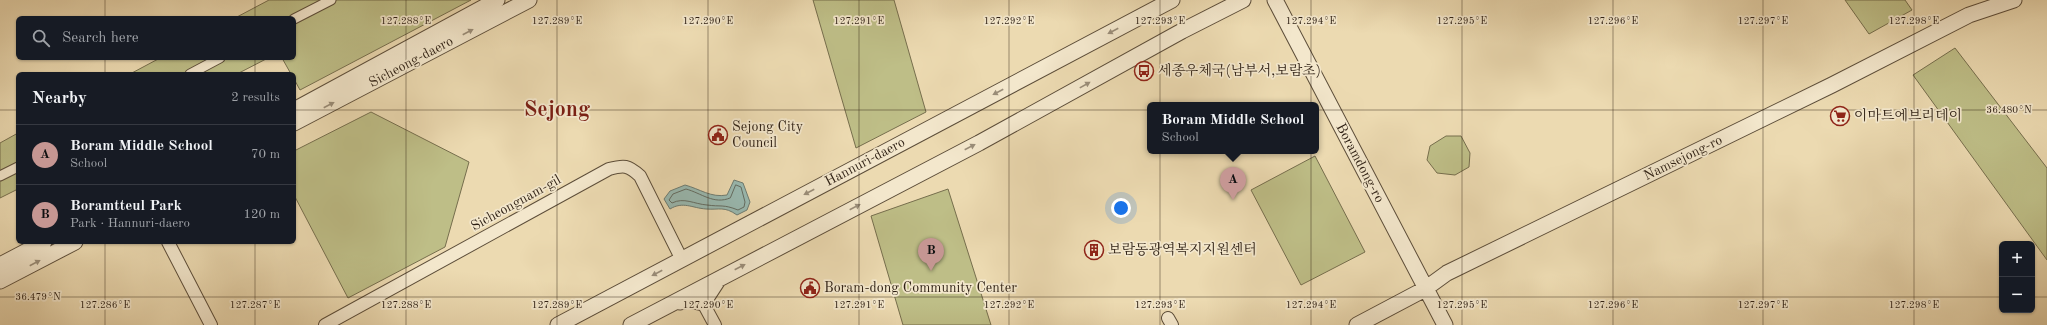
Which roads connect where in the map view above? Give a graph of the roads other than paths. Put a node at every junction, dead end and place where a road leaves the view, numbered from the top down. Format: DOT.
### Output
graph roads {
  1 [pos="331,0"];
  2 [pos="497,0"];
  3 [pos="529,0"];
  4 [pos="1172,0"];
  5 [pos="1243,0"];
  6 [pos="1275,0"];
  7 [pos="2014,0"];
  8 [pos="296,18"];
  9 [pos="216,60"];
  10 [pos="194,72"];
  11 [pos="296,109"];
  12 [pos="296,122"];
  13 [pos="16,167"];
  14 [pos="0,176"];
  15 [pos="40,244"];
  16 [pos="71,244"];
  17 [pos="169,244"];
  18 [pos="682,260"];
  19 [pos="0,265"];
  20 [pos="720,277"];
  21 [pos="0,281"];
  22 [pos="1425,289"];
  23 [pos="704,303"];
  24 [pos="672,305"];
  25 [pos="211,325"];
  26 [pos="325,325"];
  27 [pos="558,325"];
  28 [pos="631,325"];
  29 [pos="715,325"];
  30 [pos="1357,325"];
  31 [pos="1445,325"];
  1 -- 8 [label="street"];
  2 -- 11 [label="street, Sicheong-daero"];
  12 -- 3 [label="street, Sicheong-daero, one-way"];
  4 -- 18 [label="street, Hannuri-daero, one-way"];
  20 -- 5 [label="street, one-way"];
  6 -- 22 [label="street, Boramdong-ro"];
  7 -- 22 [label="street, Namsejong-ro"];
  9 -- 10 [label="street"];
  13 -- 14 [label="street"];
  15 -- 19 [label="street"];
  21 -- 16 [label="street, one-way"];
  17 -- 25 [label="street"];
  18 -- 26 [label="street, Sicheongnam-gil"];
  18 -- 27 [label="street, Hannuri-daero, one-way"];
  20 -- 23 [label="street"];
  20 -- 24 [label="street"];
  22 -- 30 [label="street, Namsejong-ro"];
  22 -- 31 [label="street, Boramdong-ro"];
  23 -- 24 [label="street"];
  23 -- 29 [label="street"];
  24 -- 28 [label="street"];
}
